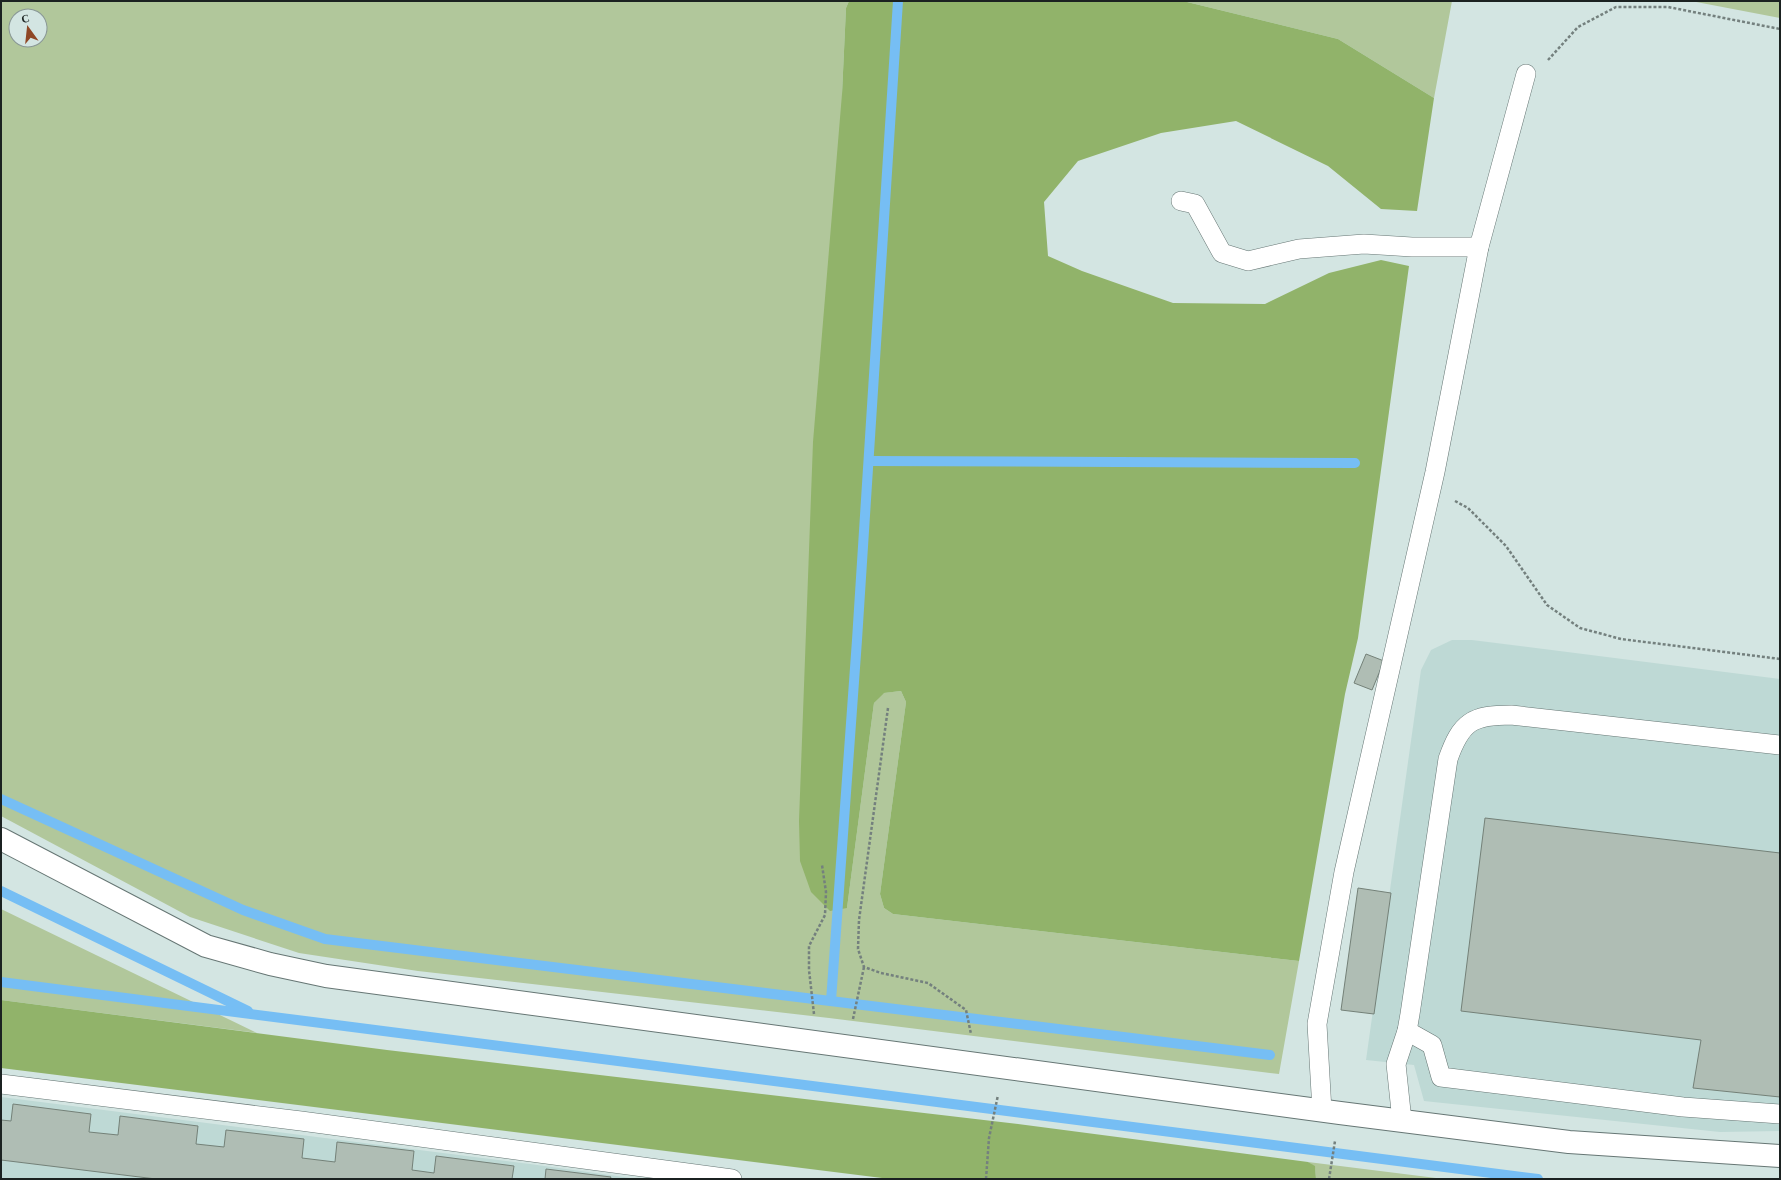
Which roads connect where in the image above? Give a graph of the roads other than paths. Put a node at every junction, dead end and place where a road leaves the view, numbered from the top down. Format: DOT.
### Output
graph roads {
  1 [pos="1526,74"];
  2 [pos="1181,201"];
  3 [pos="1479,247"];
  4 [pos="1780,745"];
  5 [pos="1,839"];
  6 [pos="1407,1031"];
  7 [pos="1,1084"];
  8 [pos="1322,1111"];
  9 [pos="1780,1114"];
  10 [pos="1402,1121"];
  11 [pos="1780,1156"];
  12 [pos="732,1179"];
  1 -- 3 [label="lane"];
  2 -- 3 [label="lane"];
  3 -- 8 [label="lane"];
  4 -- 6 [label="lane"];
  5 -- 8 [label="street"];
  6 -- 9 [label="lane"];
  6 -- 10 [label="lane"];
  7 -- 12 [label="lane"];
  8 -- 10 [label="street"];
  10 -- 11 [label="street"];
}
